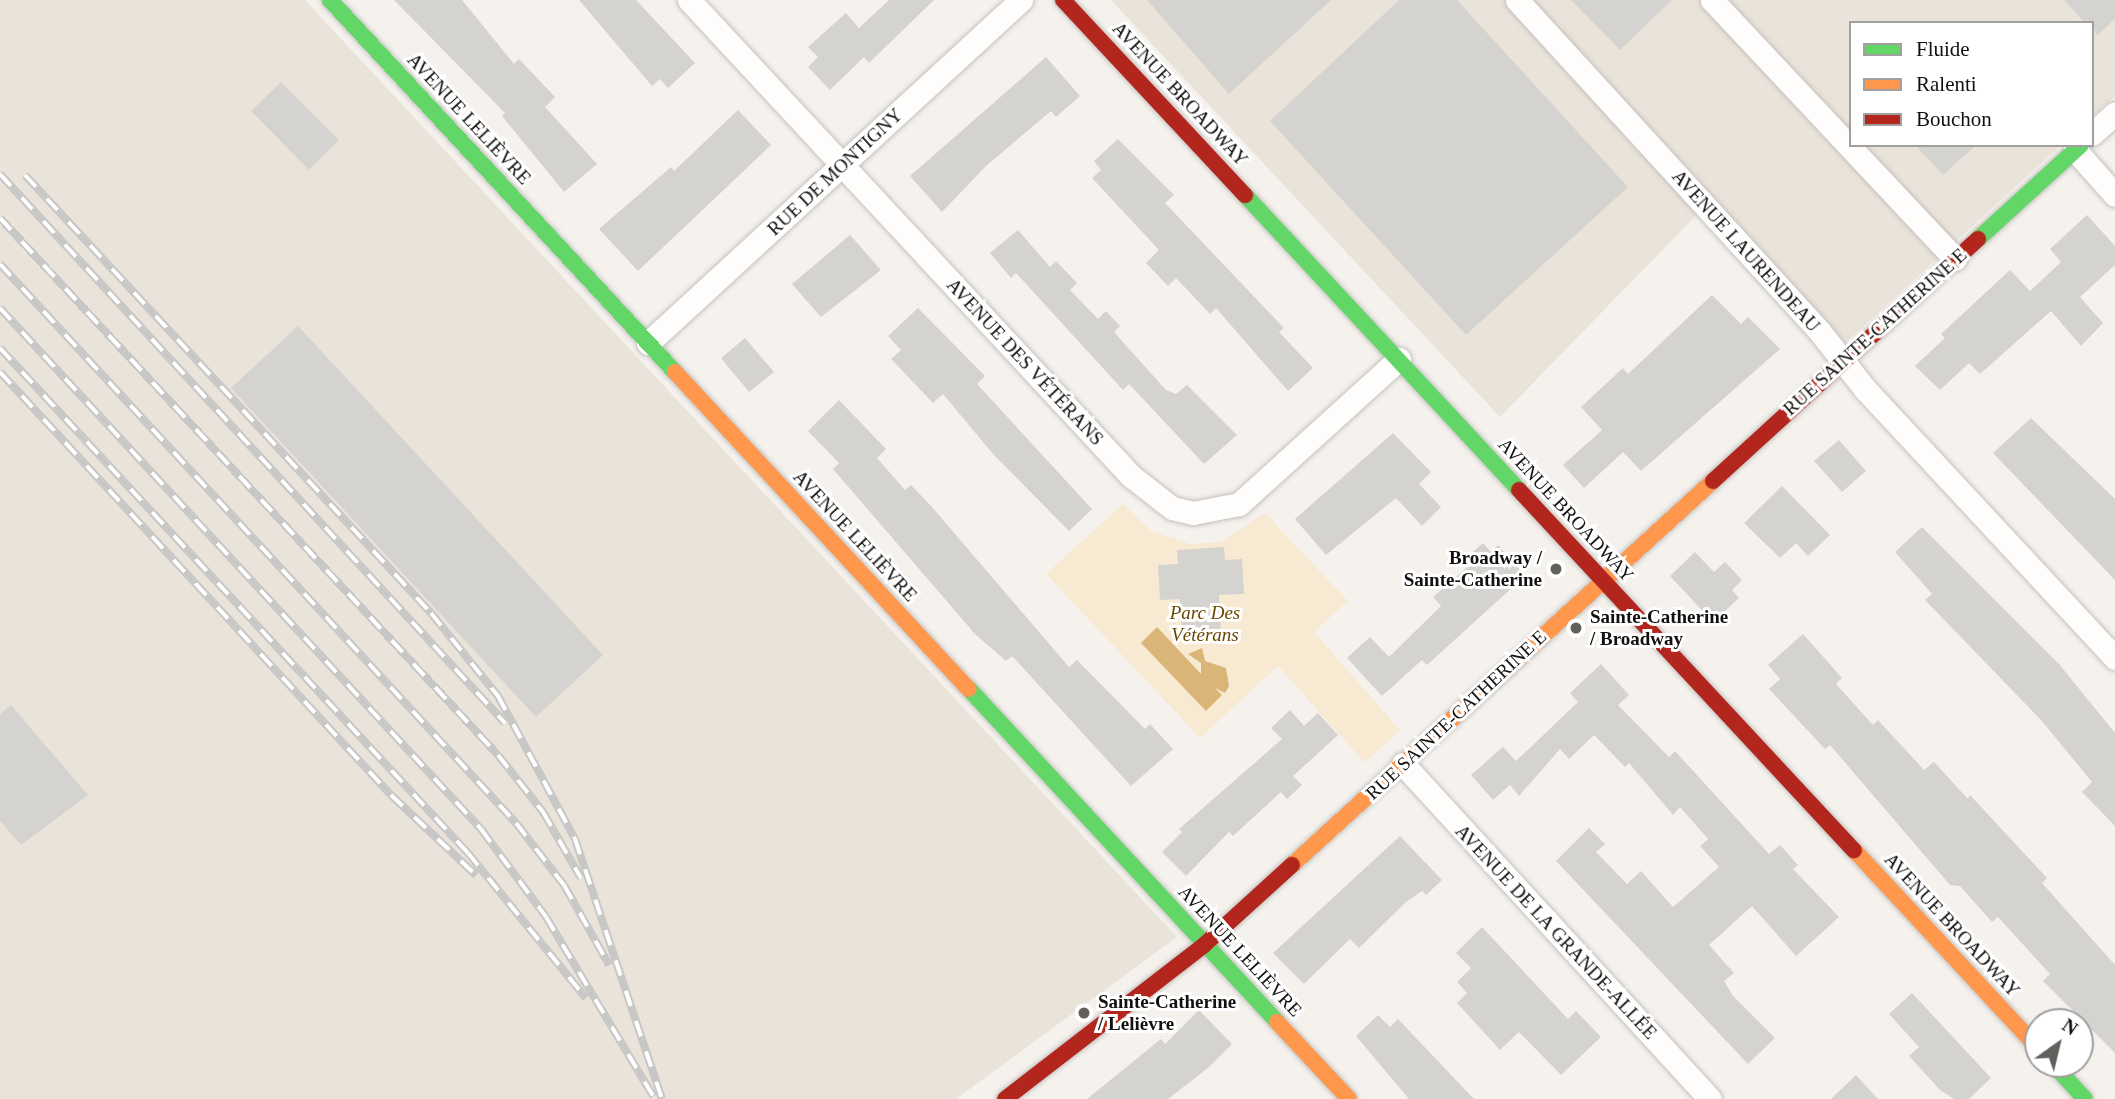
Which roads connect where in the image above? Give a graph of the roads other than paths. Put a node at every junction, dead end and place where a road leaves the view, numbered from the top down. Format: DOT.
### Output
graph roads {
  1 [pos="330,0"];
  2 [pos="689,0"];
  3 [pos="1020,0"];
  4 [pos="1063,0"];
  5 [pos="1517,0"];
  6 [pos="1712,0"];
  7 [pos="2115,113"];
  8 [pos="2094,132"];
  9 [pos="1849,146"];
  10 [pos="1850,147"];
  11 [pos="2078,148"];
  12 [pos="842,166"];
  13 [pos="2115,195"];
  14 [pos="1955,259"];
  15 [pos="648,343"];
  16 [pos="1399,359"];
  17 [pos="1844,362"];
  18 [pos="1602,579"];
  19 [pos="2115,658"];
  20 [pos="1403,764"];
  21 [pos="1204,944"];
  22 [pos="2024,1033"];
  23 [pos="2066,1078"];
  24 [pos="1004,1099"];
  25 [pos="1349,1099"];
  26 [pos="1710,1099"];
  27 [pos="2085,1099"];
  1 -- 15 [label="street, AVENUE LELIÈVRE"];
  2 -- 12 [label="street, AVENUE DES VÉTÉRANS"];
  3 -- 12 [label="street, RUE DE MONTIGNY"];
  4 -- 16 [label="street, AVENUE BROADWAY"];
  5 -- 17 [label="street, AVENUE LAURENDEAU"];
  6 -- 9 [label="street"];
  7 -- 8 [label="street"];
  10 -- 14 [label="street"];
  11 -- 13 [label="street"];
  11 -- 14 [label="street, RUE SAINTE-CATHERINE E"];
  12 -- 15 [label="street, RUE DE MONTIGNY"];
  12 -- 16 [label="street, AVENUE DES VÉTÉRANS"];
  14 -- 17 [label="street, RUE SAINTE-CATHERINE E"];
  15 -- 21 [label="street, AVENUE LELIÈVRE"];
  16 -- 18 [label="street, AVENUE BROADWAY"];
  17 -- 18 [label="street, RUE SAINTE-CATHERINE E"];
  17 -- 19 [label="street, AVENUE LAURENDEAU"];
  18 -- 20 [label="street, RUE SAINTE-CATHERINE E"];
  18 -- 22 [label="street, AVENUE BROADWAY"];
  20 -- 21 [label="street, RUE SAINTE-CATHERINE E"];
  20 -- 26 [label="street, AVENUE DE LA GRANDE-ALLÉE"];
  21 -- 24 [label="street, RUE SAINTE-CATHERINE E"];
  21 -- 25 [label="street, AVENUE LELIÈVRE"];
  23 -- 27 [label="street"];
}
